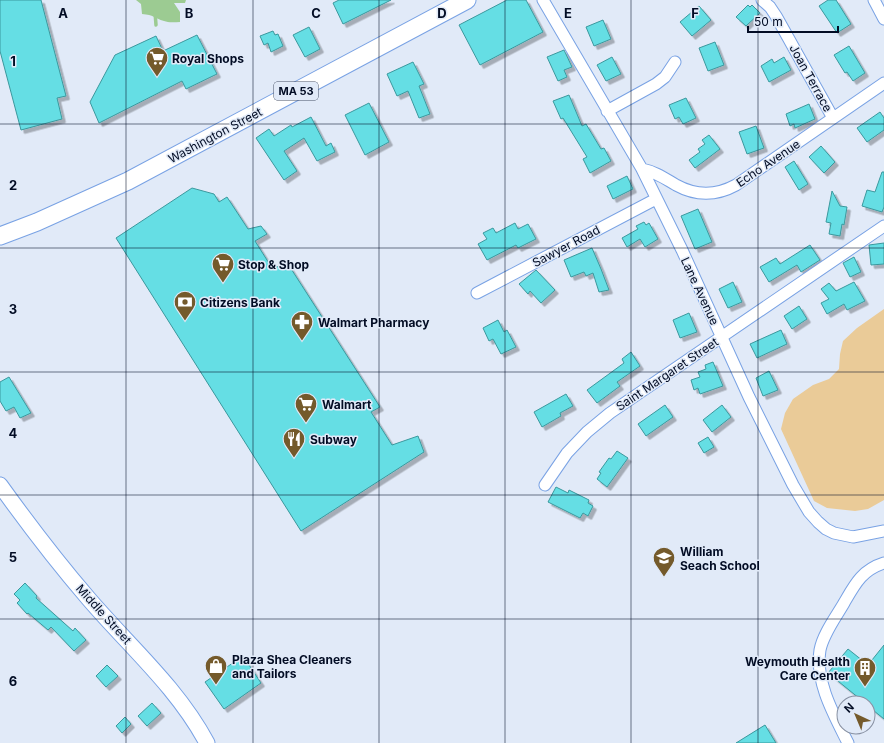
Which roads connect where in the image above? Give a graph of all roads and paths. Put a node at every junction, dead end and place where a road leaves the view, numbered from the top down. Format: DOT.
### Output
graph roads {
  1 [pos="466,0"];
  2 [pos="543,0"];
  3 [pos="762,0"];
  4 [pos="874,0"];
  5 [pos="884,19"];
  6 [pos="675,62"];
  7 [pos="884,83"];
  8 [pos="607,111"];
  9 [pos="833,118"];
  10 [pos="642,170"];
  11 [pos="656,199"];
  12 [pos="884,226"];
  13 [pos="0,236"];
  14 [pos="477,293"];
  15 [pos="722,337"];
  16 [pos="545,484"];
  17 [pos="0,485"];
  18 [pos="884,531"];
  19 [pos="884,563"];
  20 [pos="207,743"];
  21 [pos="848,743"];
  1 -- 13 [label="main road, Washington Street / MA 53"];
  2 -- 8 [label="street, Lane Avenue"];
  3 -- 9 [label="street, Joan Terrace"];
  4 -- 5 [label="street"];
  6 -- 8 [label="street"];
  7 -- 9 [label="street, Echo Avenue"];
  8 -- 10 [label="street, Lane Avenue"];
  9 -- 10 [label="street, Echo Avenue"];
  10 -- 11 [label="street, Lane Avenue"];
  11 -- 14 [label="street, Sawyer Road"];
  11 -- 15 [label="street, Lane Avenue"];
  12 -- 15 [label="street, Saint Margaret Street"];
  15 -- 16 [label="street, Saint Margaret Street"];
  15 -- 18 [label="street, Lane Avenue"];
  17 -- 20 [label="main road, Middle Street"];
  19 -- 21 [label="street"];
}
